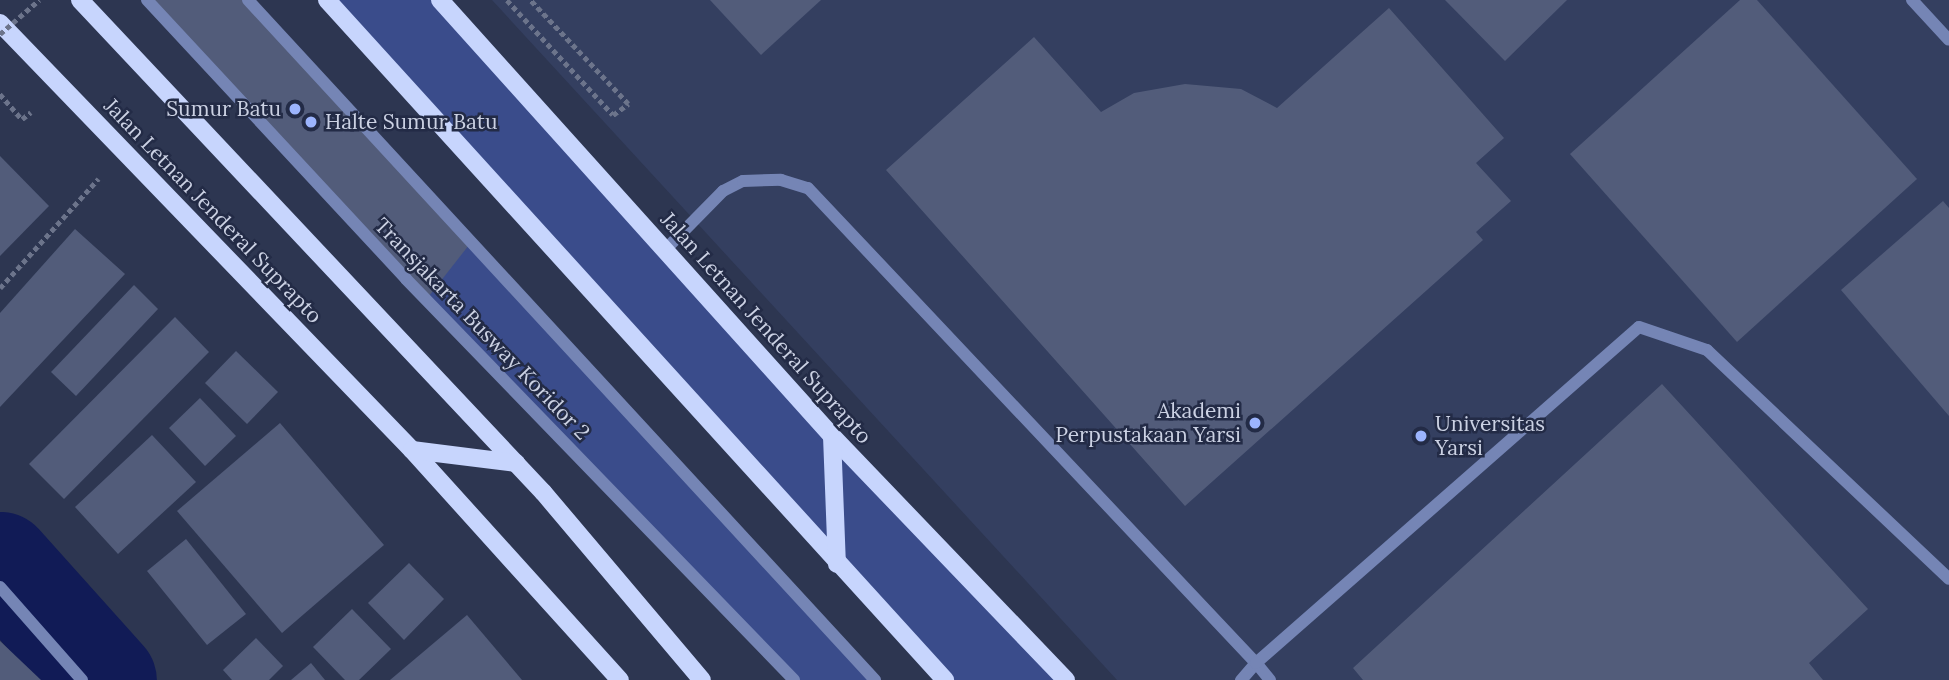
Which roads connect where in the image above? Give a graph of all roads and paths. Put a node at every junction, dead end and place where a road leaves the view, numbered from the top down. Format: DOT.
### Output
graph roads {
  1 [pos="39,0"];
  2 [pos="80,0"];
  3 [pos="147,0"];
  4 [pos="248,0"];
  5 [pos="327,0"];
  6 [pos="440,0"];
  7 [pos="507,0"];
  8 [pos="530,0"];
  9 [pos="1912,0"];
  10 [pos="0,23"];
  11 [pos="0,34"];
  12 [pos="1949,40"];
  13 [pos="0,94"];
  14 [pos="22,120"];
  15 [pos="124,150"];
  16 [pos="664,251"];
  17 [pos="0,288"];
  18 [pos="832,436"];
  19 [pos="412,450"];
  20 [pos="516,463"];
  21 [pos="837,564"];
  22 [pos="1949,579"];
  23 [pos="0,587"];
  24 [pos="1256,663"];
  25 [pos="82,680"];
  26 [pos="620,680"];
  27 [pos="702,680"];
  28 [pos="793,680"];
  29 [pos="875,680"];
  30 [pos="945,680"];
  31 [pos="1066,680"];
  32 [pos="1241,680"];
  33 [pos="1270,680"];
  1 -- 11 [label="path, bridge"];
  2 -- 20 [label="main road"];
  3 -- 28 [label="street, Transjakarta Busway Koridor 2"];
  4 -- 29 [label="street"];
  5 -- 21 [label="main road"];
  6 -- 16 [label="main road, Jalan Letnan Jenderal Suprapto"];
  7 -- 8 [label="path"];
  9 -- 12 [label="street"];
  10 -- 15 [label="main road, Jalan Letnan Jenderal Suprapto"];
  13 -- 14 [label="path"];
  15 -- 17 [label="path"];
  15 -- 19 [label="main road, Jalan Letnan Jenderal Suprapto"];
  16 -- 18 [label="main road, Jalan Letnan Jenderal Suprapto"];
  16 -- 24 [label="street"];
  18 -- 21 [label="main road"];
  18 -- 31 [label="main road, Jalan Letnan Jenderal Suprapto"];
  19 -- 20 [label="main road"];
  19 -- 26 [label="main road, Jalan Letnan Jenderal Suprapto"];
  20 -- 27 [label="main road"];
  21 -- 30 [label="main road"];
  22 -- 24 [label="street"];
  23 -- 25 [label="street"];
  24 -- 32 [label="street"];
  24 -- 33 [label="street"];
}
